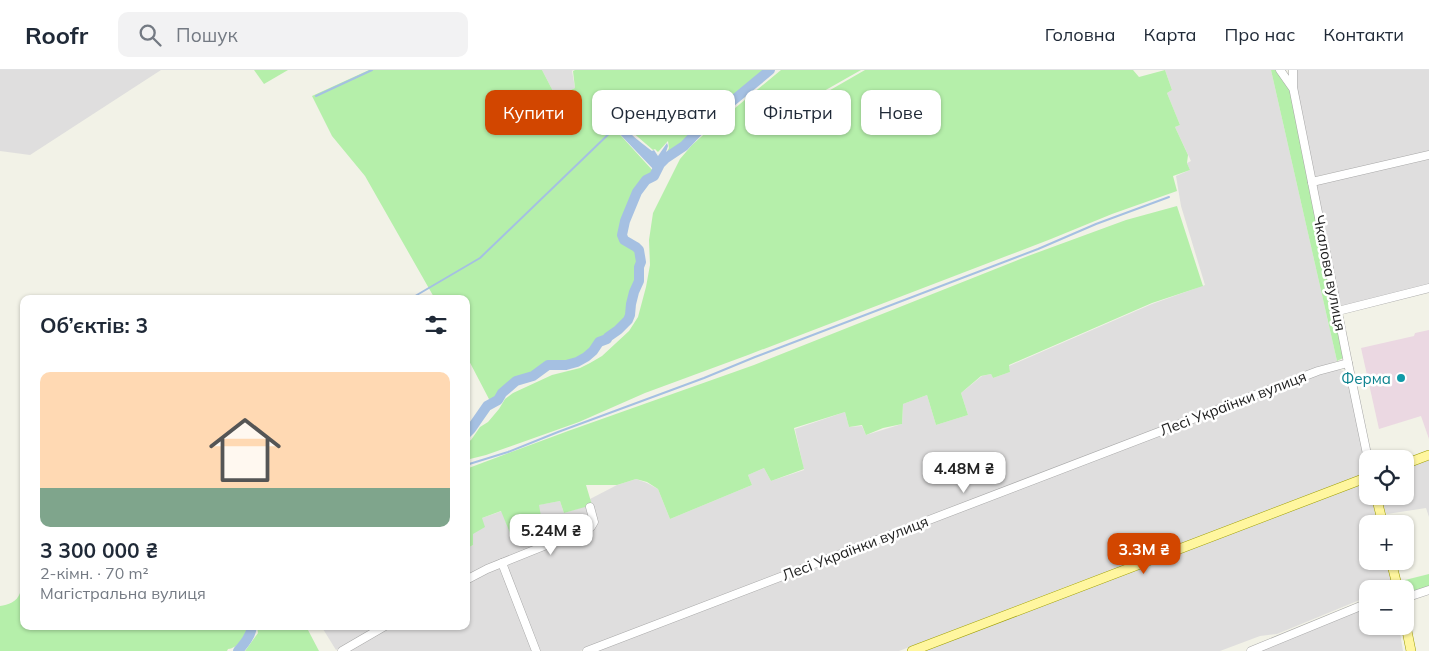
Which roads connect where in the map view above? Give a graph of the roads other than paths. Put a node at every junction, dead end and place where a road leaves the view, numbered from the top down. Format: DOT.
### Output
graph roads {
  1 [pos="1280,70"];
  2 [pos="1292,70"];
  3 [pos="1293,87"];
  4 [pos="1429,155"];
  5 [pos="1312,182"];
  6 [pos="1429,288"];
  7 [pos="1338,311"];
  8 [pos="1348,364"];
  9 [pos="1366,450"];
  10 [pos="1429,455"];
  11 [pos="1414,461"];
  12 [pos="1359,480"];
  13 [pos="590,507"];
  14 [pos="502,563"];
  15 [pos="470,578"];
  16 [pos="1429,590"];
  17 [pos="1414,595"];
  18 [pos="1359,607"];
  19 [pos="378,630"];
  20 [pos="1408,635"];
  21 [pos="342,651"];
  22 [pos="536,651"];
  23 [pos="587,651"];
  24 [pos="912,651"];
  25 [pos="1251,651"];
  26 [pos="1411,651"];
  1 -- 3 [label="street, Чкалова вулиця"];
  2 -- 3 [label="street, Чкалова вулиця"];
  3 -- 5 [label="street, Чкалова вулиця"];
  4 -- 5 [label="street"];
  5 -- 7 [label="street, Чкалова вулиця"];
  6 -- 7 [label="street"];
  7 -- 8 [label="street, Чкалова вулиця"];
  8 -- 9 [label="street, Чкалова вулиця"];
  8 -- 23 [label="street, Лесі Українки вулиця"];
  10 -- 11 [label="main road"];
  12 -- 24 [label="main road"];
  13 -- 14 [label="street"];
  14 -- 15 [label="street"];
  14 -- 22 [label="street"];
  16 -- 17 [label="street"];
  18 -- 25 [label="street"];
  19 -- 21 [label="street"];
  20 -- 26 [label="main road"];
}
